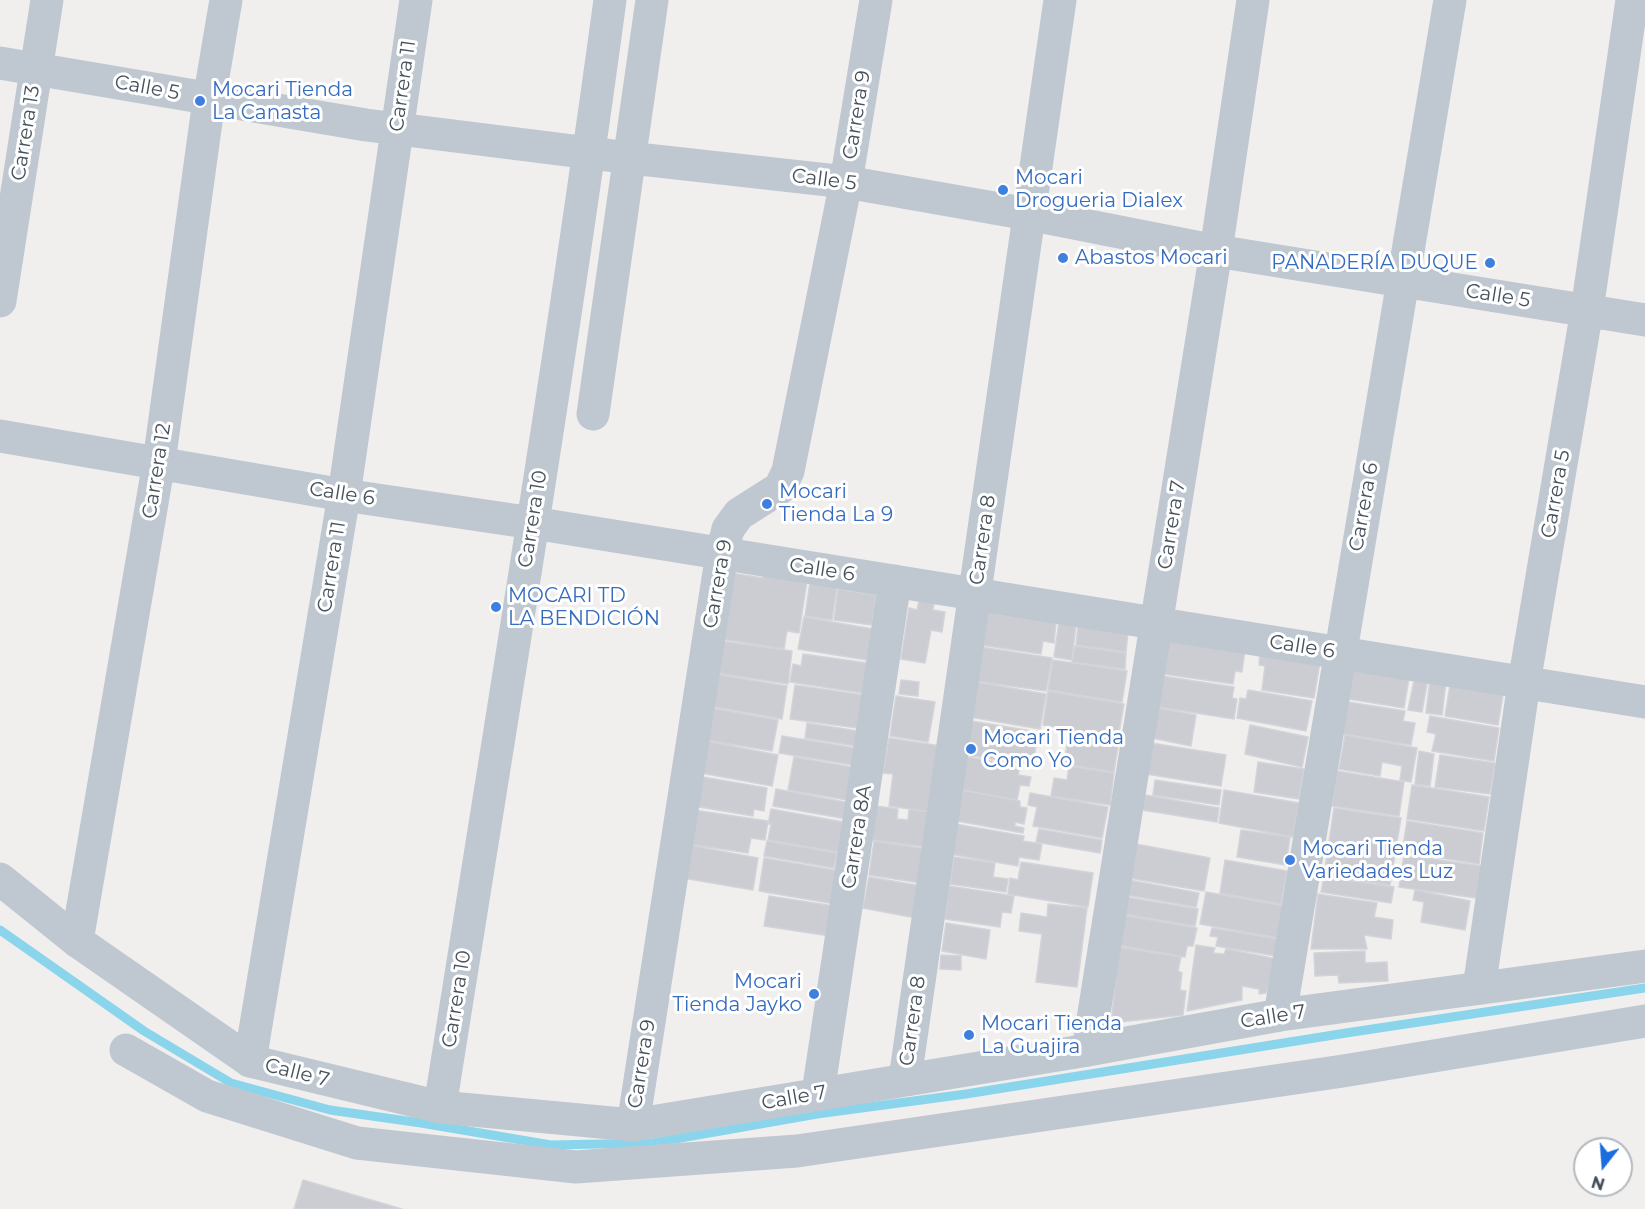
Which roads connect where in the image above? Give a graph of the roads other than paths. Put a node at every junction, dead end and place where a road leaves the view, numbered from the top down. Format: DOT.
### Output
graph roads {
  1 [pos="47,0"];
  2 [pos="226,0"];
  3 [pos="416,0"];
  4 [pos="610,0"];
  5 [pos="652,0"];
  6 [pos="876,0"];
  7 [pos="1060,0"];
  8 [pos="1253,0"];
  9 [pos="1450,0"];
  10 [pos="1632,0"];
  11 [pos="0,63"];
  12 [pos="35,68"];
  13 [pos="209,99"];
  14 [pos="397,129"];
  15 [pos="589,153"];
  16 [pos="630,158"];
  17 [pos="846,182"];
  18 [pos="1028,214"];
  19 [pos="1216,252"];
  20 [pos="1403,281"];
  21 [pos="0,301"];
  22 [pos="1587,310"];
  23 [pos="1645,321"];
  24 [pos="593,414"];
  25 [pos="0,436"];
  26 [pos="159,462"];
  27 [pos="344,495"];
  28 [pos="533,523"];
  29 [pos="722,553"];
  30 [pos="895,581"];
  31 [pos="975,594"];
  32 [pos="1156,623"];
  33 [pos="1340,653"];
  34 [pos="1524,683"];
  35 [pos="1645,702"];
  36 [pos="0,879"];
  37 [pos="77,941"];
  38 [pos="1645,966"];
  39 [pos="1479,987"];
  40 [pos="1280,1015"];
  41 [pos="1645,1021"];
  42 [pos="126,1050"];
  43 [pos="1088,1050"];
  44 [pos="250,1061"];
  45 [pos="905,1079"];
  46 [pos="818,1093"];
  47 [pos="440,1107"];
  48 [pos="633,1125"];
  1 -- 12 [label="street, Carrera 13"];
  2 -- 13 [label="street, Carrera 12"];
  3 -- 14 [label="street, Carrera 11"];
  4 -- 15 [label="street, Carrera 10"];
  5 -- 16 [label="street"];
  6 -- 17 [label="street, Carrera 9"];
  7 -- 18 [label="street, Carrera 8"];
  8 -- 19 [label="street, Carrera 7"];
  9 -- 20 [label="street, Carrera 6"];
  10 -- 22 [label="street, Carrera 5"];
  11 -- 12 [label="street, Calle 5"];
  12 -- 13 [label="street, Calle 5"];
  12 -- 21 [label="street, Carrera 13"];
  13 -- 14 [label="street, Calle 5"];
  13 -- 26 [label="street, Carrera 12"];
  14 -- 15 [label="street, Calle 5"];
  14 -- 27 [label="street, Carrera 11"];
  15 -- 16 [label="street, Calle 5"];
  15 -- 28 [label="street, Carrera 10"];
  16 -- 17 [label="street, Calle 5"];
  16 -- 24 [label="street"];
  17 -- 18 [label="street, Calle 5"];
  17 -- 29 [label="street, Carrera 9"];
  18 -- 19 [label="street, Calle 5"];
  18 -- 31 [label="street, Carrera 8"];
  19 -- 20 [label="street, Calle 5"];
  19 -- 32 [label="street, Carrera 7"];
  20 -- 22 [label="street, Calle 5"];
  20 -- 33 [label="street, Carrera 6"];
  22 -- 23 [label="street, Calle 5"];
  22 -- 34 [label="street, Carrera 5"];
  25 -- 26 [label="street, Calle 6"];
  26 -- 27 [label="street, Calle 6"];
  26 -- 37 [label="street, Carrera 12"];
  27 -- 28 [label="street, Calle 6"];
  27 -- 44 [label="street, Carrera 11"];
  28 -- 29 [label="street, Calle 6"];
  28 -- 47 [label="street, Carrera 10"];
  29 -- 30 [label="street, Calle 6"];
  29 -- 48 [label="street, Carrera 9"];
  30 -- 31 [label="street, Calle 6"];
  30 -- 46 [label="street, Carrera 8A"];
  31 -- 32 [label="street, Calle 6"];
  31 -- 45 [label="street, Carrera 8"];
  32 -- 33 [label="street, Calle 6"];
  32 -- 43 [label="street, Carrera 7"];
  33 -- 34 [label="street, Calle 6"];
  33 -- 40 [label="street, Carrera 6"];
  34 -- 35 [label="street, Calle 6"];
  34 -- 39 [label="street, Carrera 5"];
  36 -- 37 [label="street, Calle 7"];
  37 -- 44 [label="street, Calle 7"];
  38 -- 39 [label="street, Calle 7"];
  39 -- 40 [label="street, Calle 7"];
  40 -- 43 [label="street, Calle 7"];
  41 -- 42 [label="street"];
  43 -- 45 [label="street, Calle 7"];
  44 -- 47 [label="street, Calle 7"];
  45 -- 46 [label="street, Calle 7"];
  46 -- 48 [label="street, Calle 7"];
  47 -- 48 [label="street, Calle 7"];
}
